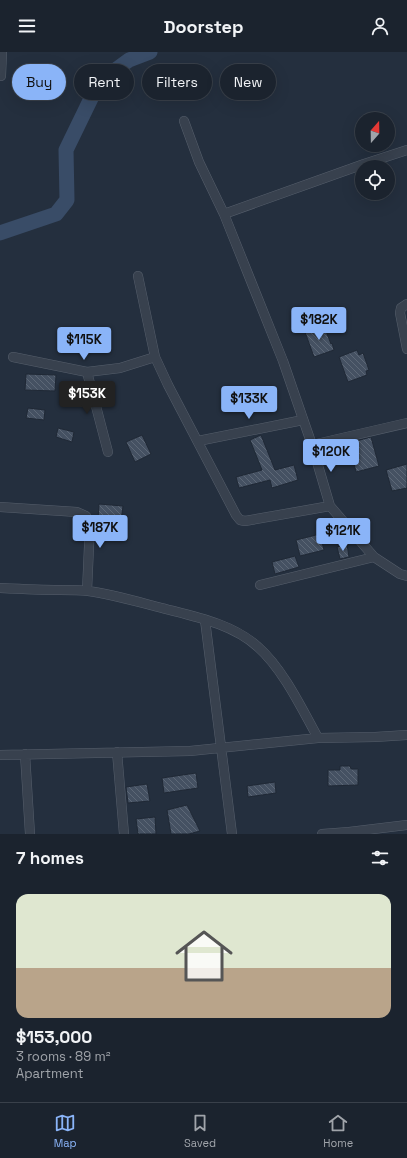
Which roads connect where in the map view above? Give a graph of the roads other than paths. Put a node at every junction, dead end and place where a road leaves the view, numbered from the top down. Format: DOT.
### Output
graph roads {
  1 [pos="2,52"];
  2 [pos="1,76"];
  3 [pos="184,121"];
  4 [pos="407,150"];
  5 [pos="224,214"];
  6 [pos="138,276"];
  7 [pos="407,304"];
  8 [pos="407,349"];
  9 [pos="14,357"];
  10 [pos="155,357"];
  11 [pos="87,372"];
  12 [pos="304,420"];
  13 [pos="407,422"];
  14 [pos="198,441"];
  15 [pos="312,445"];
  16 [pos="108,452"];
  17 [pos="330,506"];
  18 [pos="0,507"];
  19 [pos="374,557"];
  20 [pos="407,576"];
  21 [pos="260,585"];
  22 [pos="0,588"];
  23 [pos="87,590"];
  24 [pos="205,620"];
  25 [pos="407,735"];
  26 [pos="318,738"];
  27 [pos="221,749"];
  28 [pos="117,752"];
  29 [pos="0,754"];
  30 [pos="25,754"];
  31 [pos="407,825"];
  32 [pos="30,834"];
  33 [pos="124,834"];
  34 [pos="232,834"];
  35 [pos="322,834"];
  1 -- 2 [label="street"];
  3 -- 5 [label="street"];
  4 -- 5 [label="street"];
  5 -- 12 [label="street"];
  6 -- 10 [label="street"];
  7 -- 8 [label="street"];
  9 -- 11 [label="street"];
  10 -- 11 [label="street"];
  10 -- 14 [label="street"];
  11 -- 16 [label="street"];
  12 -- 14 [label="street"];
  12 -- 15 [label="street"];
  13 -- 15 [label="street"];
  14 -- 17 [label="street"];
  15 -- 17 [label="street"];
  17 -- 19 [label="street"];
  18 -- 23 [label="street"];
  19 -- 20 [label="street"];
  19 -- 21 [label="street"];
  22 -- 23 [label="street"];
  23 -- 24 [label="street"];
  24 -- 26 [label="street"];
  24 -- 27 [label="street"];
  25 -- 26 [label="street"];
  26 -- 27 [label="street"];
  27 -- 28 [label="street"];
  27 -- 34 [label="street"];
  28 -- 30 [label="street"];
  28 -- 33 [label="street"];
  29 -- 30 [label="street"];
  30 -- 32 [label="street"];
  31 -- 35 [label="street"];
}
